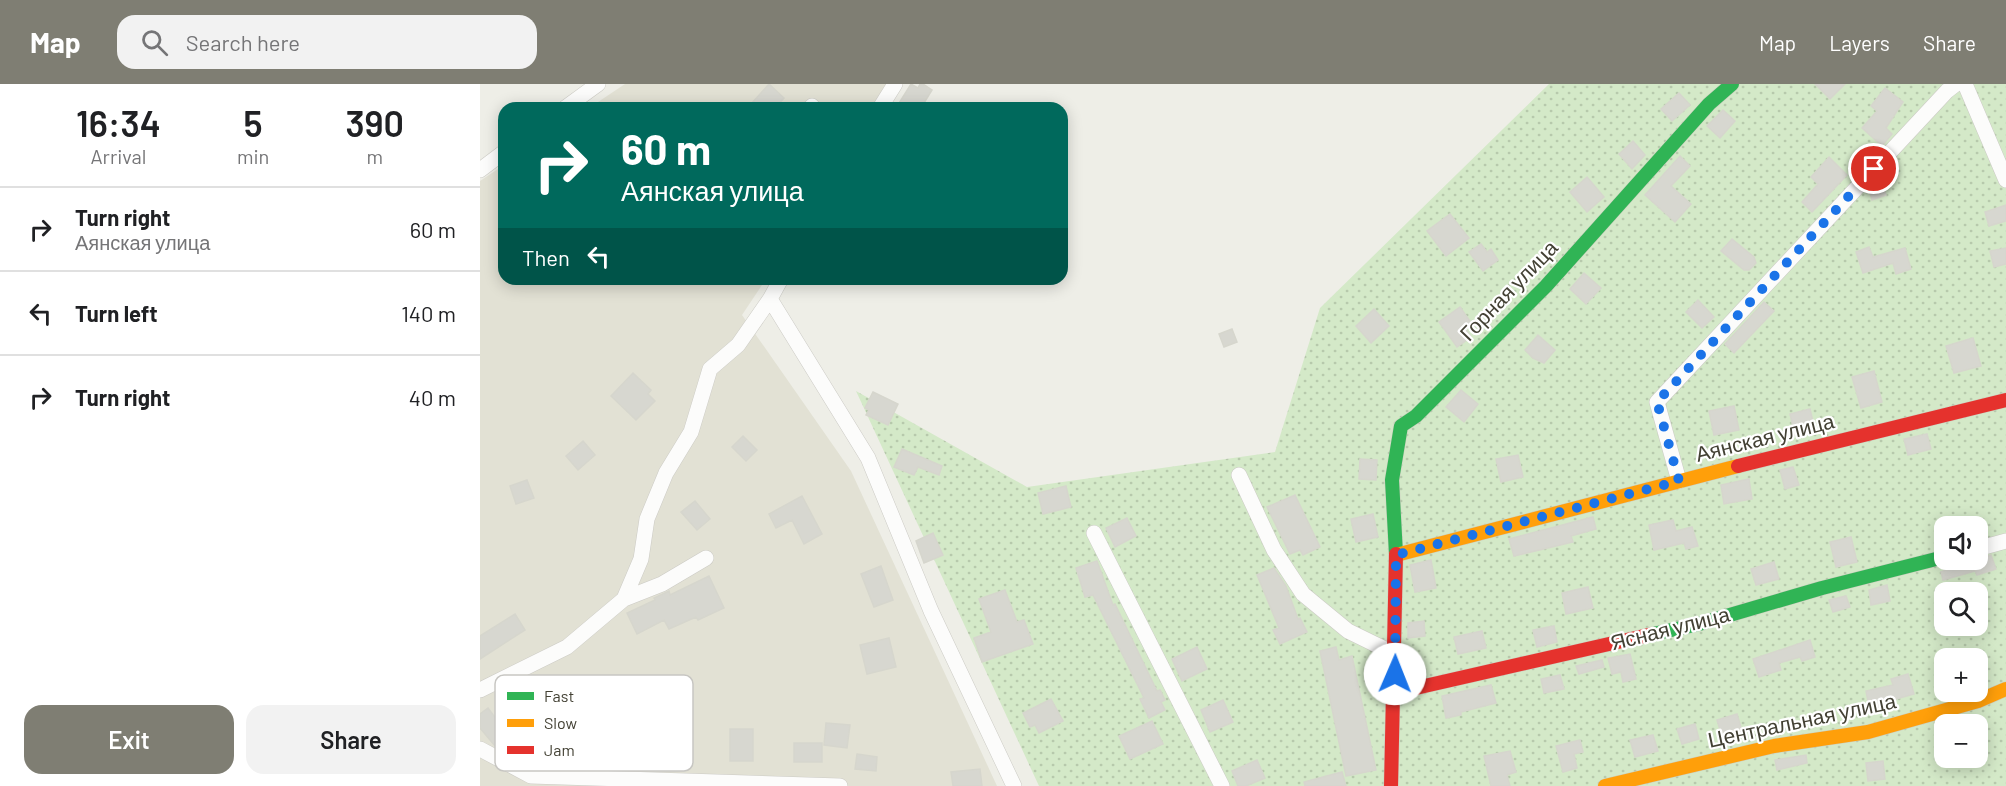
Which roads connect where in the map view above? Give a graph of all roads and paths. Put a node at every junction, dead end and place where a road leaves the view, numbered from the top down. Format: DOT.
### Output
graph roads {
  1 [pos="598,84"];
  2 [pos="895,84"];
  3 [pos="1731,84"];
  4 [pos="1956,84"];
  5 [pos="1965,84"];
  6 [pos="573,102"];
  7 [pos="884,102"];
  8 [pos="498,156"];
  9 [pos="480,170"];
  10 [pos="2006,180"];
  11 [pos="778,285"];
  12 [pos="770,298"];
  13 [pos="2006,400"];
  14 [pos="1239,475"];
  15 [pos="1679,481"];
  16 [pos="1094,533"];
  17 [pos="2006,542"];
  18 [pos="1988,546"];
  19 [pos="1396,555"];
  20 [pos="706,558"];
  21 [pos="1934,560"];
  22 [pos="624,599"];
  23 [pos="1395,654"];
  24 [pos="510,675"];
  25 [pos="495,682"];
  26 [pos="2006,689"];
  27 [pos="480,690"];
  28 [pos="1394,693"];
  29 [pos="480,748"];
  30 [pos="495,756"];
  31 [pos="522,771"];
  32 [pos="1631,783"];
  33 [pos="840,786"];
  34 [pos="1014,786"];
  35 [pos="1222,786"];
  36 [pos="1391,786"];
  37 [pos="1605,786"];
  1 -- 6 [label="street"];
  2 -- 7 [label="street"];
  3 -- 19 [label="street, Горная улица"];
  4 -- 15 [label="street"];
  5 -- 10 [label="street"];
  8 -- 9 [label="street"];
  11 -- 12 [label="street"];
  12 -- 22 [label="street"];
  12 -- 34 [label="street"];
  13 -- 15 [label="street, Аянская улица"];
  14 -- 23 [label="street"];
  15 -- 19 [label="street, Аянская улица"];
  16 -- 35 [label="street"];
  17 -- 18 [label="street"];
  19 -- 23 [label="street, Горная улица"];
  20 -- 22 [label="street"];
  21 -- 28 [label="street, Ясная улица"];
  22 -- 24 [label="street"];
  23 -- 28 [label="street, Горная улица"];
  25 -- 27 [label="street"];
  26 -- 32 [label="street, Центральная улица"];
  28 -- 36 [label="street, Горная улица"];
  29 -- 30 [label="street"];
  31 -- 33 [label="street"];
  32 -- 37 [label="street, Центральная улица"];
}
